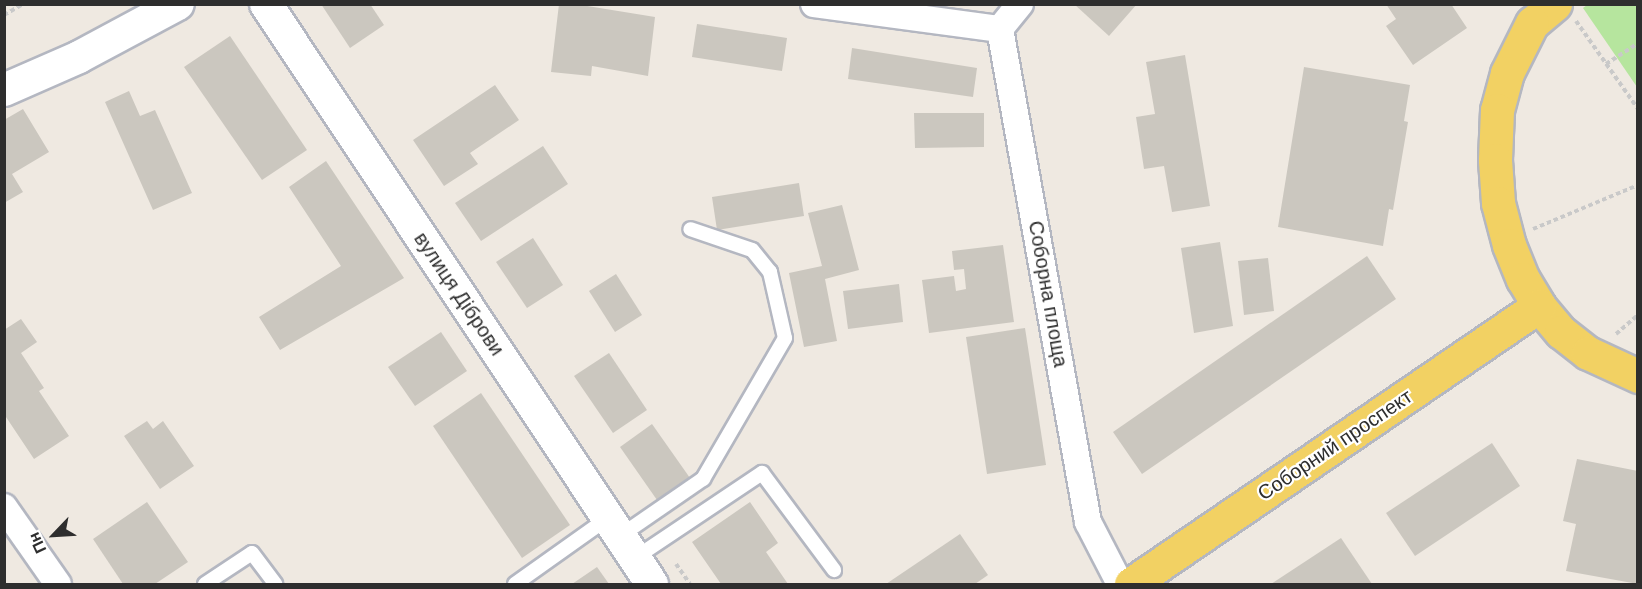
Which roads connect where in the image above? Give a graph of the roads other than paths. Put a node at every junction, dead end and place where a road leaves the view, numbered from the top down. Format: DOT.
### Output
graph roads {
  1 [pos="178,4"];
  2 [pos="266,4"];
  3 [pos="814,4"];
  4 [pos="1020,4"];
  5 [pos="1545,12"];
  6 [pos="943,13"];
  7 [pos="1000,29"];
  8 [pos="4,90"];
  9 [pos="690,229"];
  10 [pos="1539,306"];
  11 [pos="1638,376"];
  12 [pos="4,507"];
  13 [pos="621,537"];
  14 [pos="834,570"];
  15 [pos="58,585"];
  16 [pos="205,585"];
  17 [pos="275,585"];
  18 [pos="515,585"];
  19 [pos="652,585"];
  20 [pos="1120,585"];
  21 [pos="1131,585"];
  1 -- 8 [label="street"];
  2 -- 13 [label="street, вулиця Діброви"];
  3 -- 6 [label="street"];
  4 -- 7 [label="street"];
  5 -- 10 [label="main road"];
  6 -- 7 [label="street"];
  7 -- 20 [label="street, Соборна площа"];
  9 -- 13 [label="lane"];
  10 -- 11 [label="main road"];
  10 -- 21 [label="main road, Соборний проспект"];
  12 -- 15 [label="street"];
  13 -- 14 [label="lane"];
  13 -- 18 [label="lane"];
  13 -- 19 [label="street, вулиця Діброви"];
  16 -- 17 [label="lane"];
}
